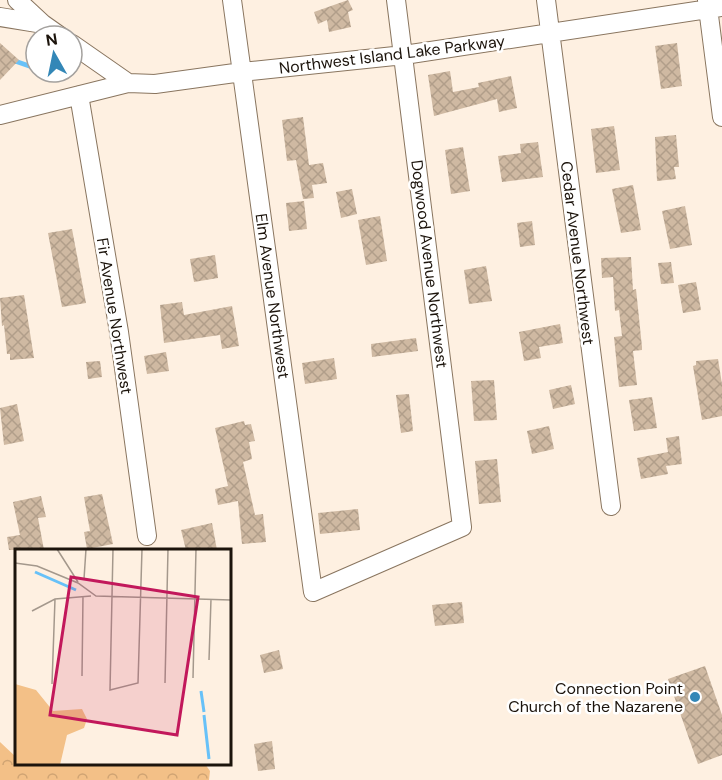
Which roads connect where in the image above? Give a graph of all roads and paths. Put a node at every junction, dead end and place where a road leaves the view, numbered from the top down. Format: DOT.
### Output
graph roads {
  1 [pos="17,0"];
  2 [pos="232,0"];
  3 [pos="396,0"];
  4 [pos="546,0"];
  5 [pos="712,6"];
  6 [pos="0,17"];
  7 [pos="43,24"];
  8 [pos="549,33"];
  9 [pos="84,52"];
  10 [pos="404,55"];
  11 [pos="242,72"];
  12 [pos="128,83"];
  13 [pos="79,95"];
  14 [pos="0,115"];
  15 [pos="722,117"];
  16 [pos="611,506"];
  17 [pos="147,536"];
  18 [pos="313,592"];
  1 -- 7 [label="street"];
  2 -- 11 [label="street, Elm Avenue Northwest"];
  3 -- 10 [label="street, Dogwood Avenue Northwest"];
  4 -- 8 [label="street, Cedar Avenue Northwest"];
  5 -- 8 [label="street, Northwest Island Lake Parkway"];
  5 -- 15 [label="street"];
  6 -- 7 [label="street"];
  8 -- 10 [label="street, Northwest Island Lake Parkway"];
  8 -- 16 [label="street, Cedar Avenue Northwest"];
  9 -- 12 [label="street"];
  10 -- 11 [label="street, Northwest Island Lake Parkway"];
  10 -- 18 [label="street, Dogwood Avenue Northwest"];
  11 -- 12 [label="street, Northwest Island Lake Parkway"];
  11 -- 18 [label="street, Elm Avenue Northwest"];
  12 -- 13 [label="street, Northwest Island Lake Parkway"];
  13 -- 14 [label="street, Northwest Island Lake Parkway"];
  13 -- 17 [label="street, Fir Avenue Northwest"];
}
